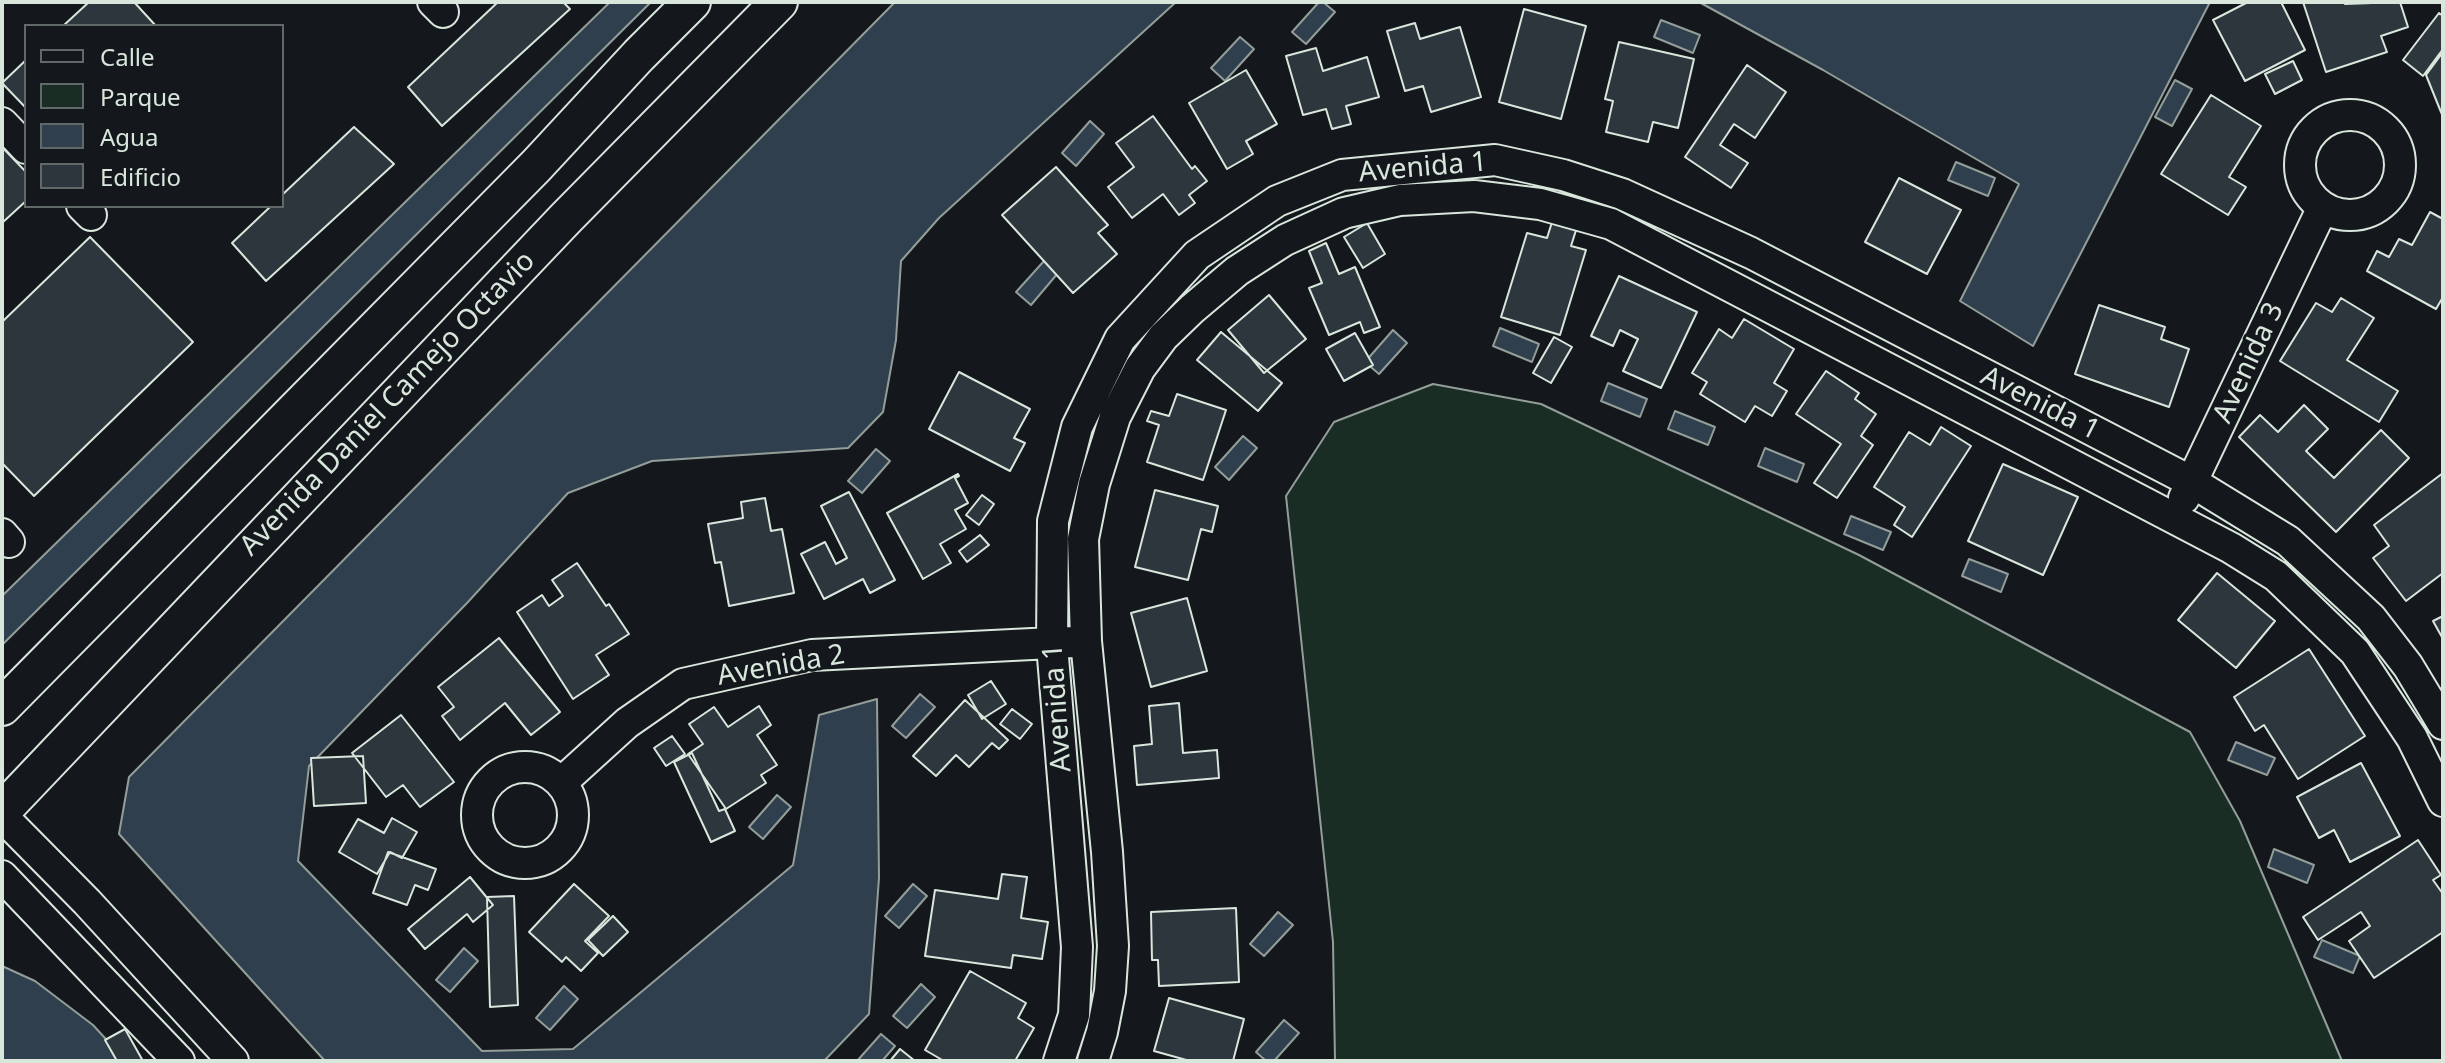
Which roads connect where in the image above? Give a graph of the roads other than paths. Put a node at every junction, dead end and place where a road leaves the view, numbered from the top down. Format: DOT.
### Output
graph roads {
  1 [pos="692,2"];
  2 [pos="779,2"];
  3 [pos="2,123"];
  4 [pos="24,146"];
  5 [pos="2323,207"];
  6 [pos="1957,360"];
  7 [pos="1939,395"];
  8 [pos="2192,482"];
  9 [pos="2172,517"];
  10 [pos="1086,641"];
  11 [pos="1052,643"];
  12 [pos="2,707"];
  13 [pos="2443,724"];
  14 [pos="561,783"];
  15 [pos="2443,801"];
  16 [pos="2,814"];
  17 [pos="2,876"];
  18 [pos="179,1061"];
  19 [pos="233,1061"];
  20 [pos="1059,1061"];
  21 [pos="1093,1061"];
  1 -- 12 [label="main road"];
  2 -- 16 [label="main road, Avenida Daniel Camejo Octavio"];
  3 -- 4 [label="street"];
  5 -- 8 [label="street, Avenida 3"];
  6 -- 7 [label="street"];
  6 -- 8 [label="street, Avenida 1"];
  6 -- 11 [label="street, Avenida 1"];
  7 -- 9 [label="street, Avenida 1"];
  7 -- 10 [label="street, Avenida 1"];
  8 -- 9 [label="street, Avenida 3"];
  8 -- 13 [label="street, Avenida 1"];
  9 -- 15 [label="street, Avenida 1"];
  10 -- 11 [label="street, Avenida 2"];
  10 -- 21 [label="street, Avenida 1"];
  11 -- 14 [label="street, Avenida 2"];
  11 -- 20 [label="street, Avenida 1"];
  16 -- 19 [label="street"];
  17 -- 18 [label="street"];
}
